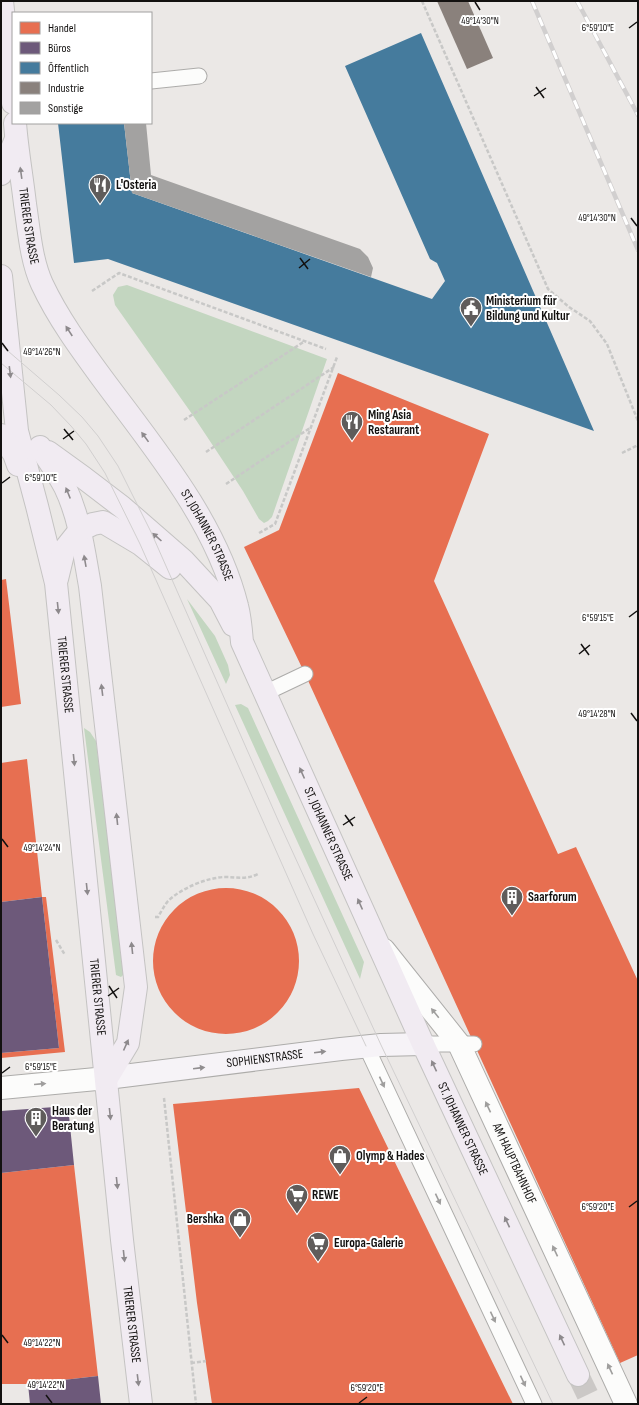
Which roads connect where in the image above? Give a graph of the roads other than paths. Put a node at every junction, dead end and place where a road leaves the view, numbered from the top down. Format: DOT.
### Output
graph roads {
  1 [pos="2,1"];
  2 [pos="200,76"];
  3 [pos="152,80"];
  4 [pos="12,90"];
  5 [pos="16,130"];
  6 [pos="1,174"];
  7 [pos="1,276"];
  8 [pos="56,310"];
  9 [pos="6,428"];
  10 [pos="40,447"];
  11 [pos="80,530"];
  12 [pos="56,583"];
  13 [pos="242,642"];
  14 [pos="305,674"];
  15 [pos="265,693"];
  16 [pos="376,940"];
  17 [pos="423,1044"];
  18 [pos="467,1044"];
  19 [pos="366,1046"];
  20 [pos="106,1078"];
  21 [pos="1,1088"];
  22 [pos="578,1375"];
  23 [pos="141,1404"];
  24 [pos="534,1404"];
  25 [pos="626,1404"];
  1 -- 4 [label="main road"];
  2 -- 3 [label="lane"];
  5 -- 6 [label="main road, TRIERER STRASSE"];
  8 -- 5 [label="main road, TRIERER STRASSE, one-way"];
  7 -- 9 [label="main road, TRIERER STRASSE, one-way"];
  13 -- 8 [label="main road, ST. JOHANNER STRASSE, one-way"];
  9 -- 10 [label="main road"];
  9 -- 12 [label="main road, TRIERER STRASSE"];
  11 -- 10 [label="main road, TRIERER STRASSE, one-way"];
  13 -- 10 [label="main road, one-way"];
  11 -- 12 [label="main road"];
  11 -- 13 [label="main road"];
  20 -- 11 [label="main road, TRIERER STRASSE, one-way"];
  12 -- 20 [label="main road, TRIERER STRASSE, one-way"];
  13 -- 15 [label="main road, ST. JOHANNER STRASSE"];
  14 -- 15 [label="lane"];
  16 -- 15 [label="main road, ST. JOHANNER STRASSE, one-way"];
  16 -- 17 [label="main road, ST. JOHANNER STRASSE"];
  18 -- 16 [label="street, AM HAUPTBAHNHOF, one-way"];
  17 -- 18 [label="lane"];
  17 -- 19 [label="street, SOPHIENSTRASSE"];
  22 -- 17 [label="main road, ST. JOHANNER STRASSE, one-way"];
  25 -- 18 [label="street, AM HAUPTBAHNHOF, one-way"];
  20 -- 19 [label="street, SOPHIENSTRASSE, one-way"];
  19 -- 24 [label="lane, one-way"];
  21 -- 20 [label="street, one-way"];
  20 -- 23 [label="main road, TRIERER STRASSE, one-way"];
}
